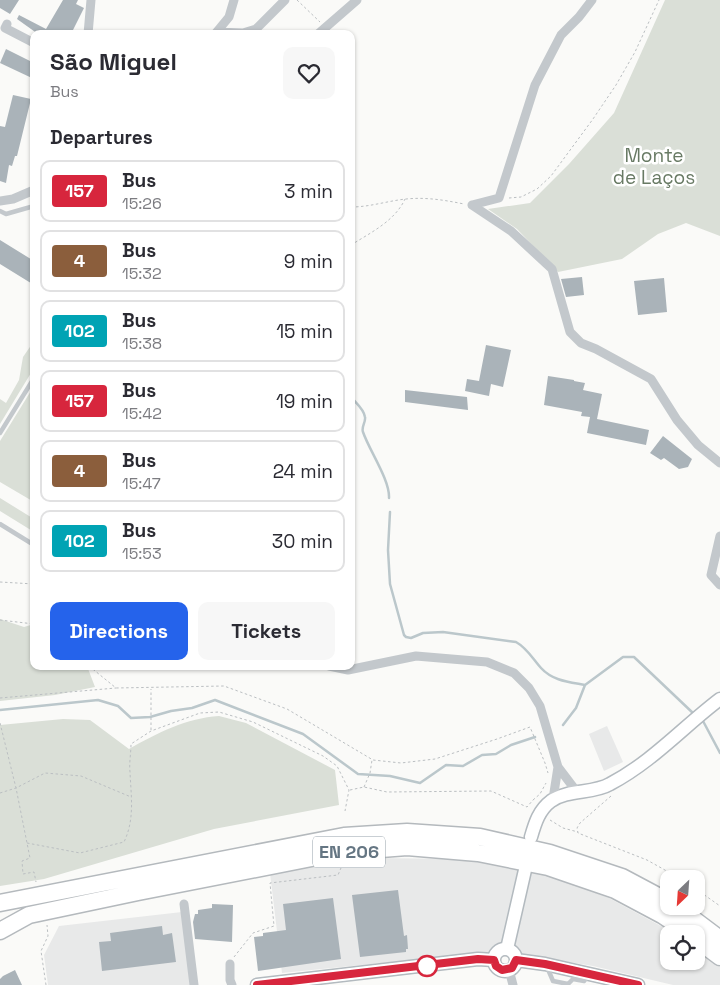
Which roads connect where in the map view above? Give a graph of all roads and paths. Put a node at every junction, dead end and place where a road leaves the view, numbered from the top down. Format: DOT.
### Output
graph roads {
  1 [pos="91,0"];
  2 [pos="234,0"];
  3 [pos="285,0"];
  4 [pos="297,0"];
  5 [pos="357,0"];
  6 [pos="592,0"];
  7 [pos="659,0"];
  8 [pos="7,24"];
  9 [pos="326,28"];
  10 [pos="88,30"];
  11 [pos="218,30"];
  12 [pos="253,30"];
  13 [pos="323,30"];
  14 [pos="30,41"];
  15 [pos="30,192"];
  16 [pos="499,198"];
  17 [pos="405,199"];
  18 [pos="0,201"];
  19 [pos="472,205"];
  20 [pos="30,207"];
  21 [pos="355,207"];
  22 [pos="0,211"];
  23 [pos="355,243"];
  24 [pos="30,384"];
  25 [pos="0,433"];
  26 [pos="720,463"];
  27 [pos="0,524"];
  28 [pos="720,536"];
  29 [pos="30,543"];
  30 [pos="0,582"];
  31 [pos="30,584"];
  32 [pos="720,585"];
  33 [pos="0,620"];
  34 [pos="30,624"];
  35 [pos="355,669"];
  36 [pos="94,670"];
  37 [pos="116,688"];
  38 [pos="151,688"];
  39 [pos="0,698"];
  40 [pos="720,699"];
  41 [pos="0,724"];
  42 [pos="151,731"];
  43 [pos="373,760"];
  44 [pos="558,767"];
  45 [pos="364,787"];
  46 [pos="16,788"];
  47 [pos="349,790"];
  48 [pos="577,792"];
  49 [pos="0,793"];
  50 [pos="613,794"];
  51 [pos="132,797"];
  52 [pos="533,800"];
  53 [pos="553,800"];
  54 [pos="536,802"];
  55 [pos="345,811"];
  56 [pos="550,819"];
  57 [pos="578,833"];
  58 [pos="531,837"];
  59 [pos="27,843"];
  60 [pos="341,868"];
  61 [pos="524,870"];
  62 [pos="665,870"];
  63 [pos="37,888"];
  64 [pos="59,892"];
  65 [pos="705,895"];
  66 [pos="660,897"];
  67 [pos="0,903"];
  68 [pos="184,904"];
  69 [pos="720,906"];
  70 [pos="0,912"];
  71 [pos="688,915"];
  72 [pos="47,925"];
  73 [pos="677,925"];
  74 [pos="0,931"];
  75 [pos="720,939"];
  76 [pos="705,946"];
  77 [pos="507,949"];
  78 [pos="720,957"];
  79 [pos="494,960"];
  80 [pos="230,964"];
  81 [pos="545,964"];
  82 [pos="512,965"];
  83 [pos="597,978"];
  84 [pos="554,983"];
  85 [pos="46,985"];
  86 [pos="194,985"];
  87 [pos="232,985"];
  88 [pos="257,985"];
  89 [pos="513,985"];
  90 [pos="638,985"];
  1 -- 10 [label="street"];
  2 -- 11 [label="street"];
  3 -- 12 [label="street"];
  4 -- 9 [label="path"];
  5 -- 9 [label="street"];
  6 -- 16 [label="street"];
  7 -- 16 [label="path"];
  8 -- 14 [label="street"];
  9 -- 13 [label="street"];
  15 -- 18 [label="street"];
  16 -- 19 [label="street"];
  17 -- 19 [label="path"];
  17 -- 21 [label="path"];
  17 -- 23 [label="path"];
  19 -- 26 [label="street"];
  20 -- 22 [label="lane"];
  24 -- 25 [label="lane"];
  27 -- 29 [label="lane"];
  28 -- 32 [label="street"];
  30 -- 31 [label="path"];
  33 -- 34 [label="path"];
  35 -- 44 [label="street"];
  36 -- 37 [label="path"];
  37 -- 38 [label="path"];
  37 -- 39 [label="path"];
  38 -- 42 [label="path"];
  38 -- 43 [label="path"];
  40 -- 48 [label="main road"];
  41 -- 46 [label="path"];
  42 -- 47 [label="path"];
  42 -- 51 [label="path"];
  43 -- 45 [label="path"];
  43 -- 52 [label="path"];
  44 -- 48 [label="street"];
  44 -- 53 [label="street"];
  45 -- 47 [label="path"];
  45 -- 52 [label="path"];
  46 -- 49 [label="path"];
  46 -- 51 [label="path"];
  46 -- 59 [label="path"];
  47 -- 55 [label="path"];
  48 -- 53 [label="main road"];
  50 -- 57 [label="path"];
  51 -- 59 [label="path"];
  52 -- 54 [label="path"];
  53 -- 58 [label="main road"];
  56 -- 57 [label="path"];
  57 -- 62 [label="path"];
  59 -- 63 [label="path"];
  60 -- 80 [label="path"];
  61 -- 77 [label="main road"];
  64 -- 66 [label="highway, EN 206"];
  64 -- 67 [label="highway"];
  64 -- 70 [label="highway, EN 206"];
  65 -- 69 [label="path"];
  68 -- 86 [label="street"];
  71 -- 75 [label="highway"];
  72 -- 85 [label="path"];
  73 -- 74 [label="highway, EN 206"];
  76 -- 78 [label="highway"];
  77 -- 79 [label="main road"];
  77 -- 82 [label="main road"];
  79 -- 82 [label="main road"];
  79 -- 88 [label="main road"];
  80 -- 87 [label="street"];
  81 -- 82 [label="main road"];
  81 -- 83 [label="main road"];
  81 -- 84 [label="lane"];
  82 -- 89 [label="street"];
  83 -- 84 [label="lane"];
  83 -- 90 [label="main road"];
}
